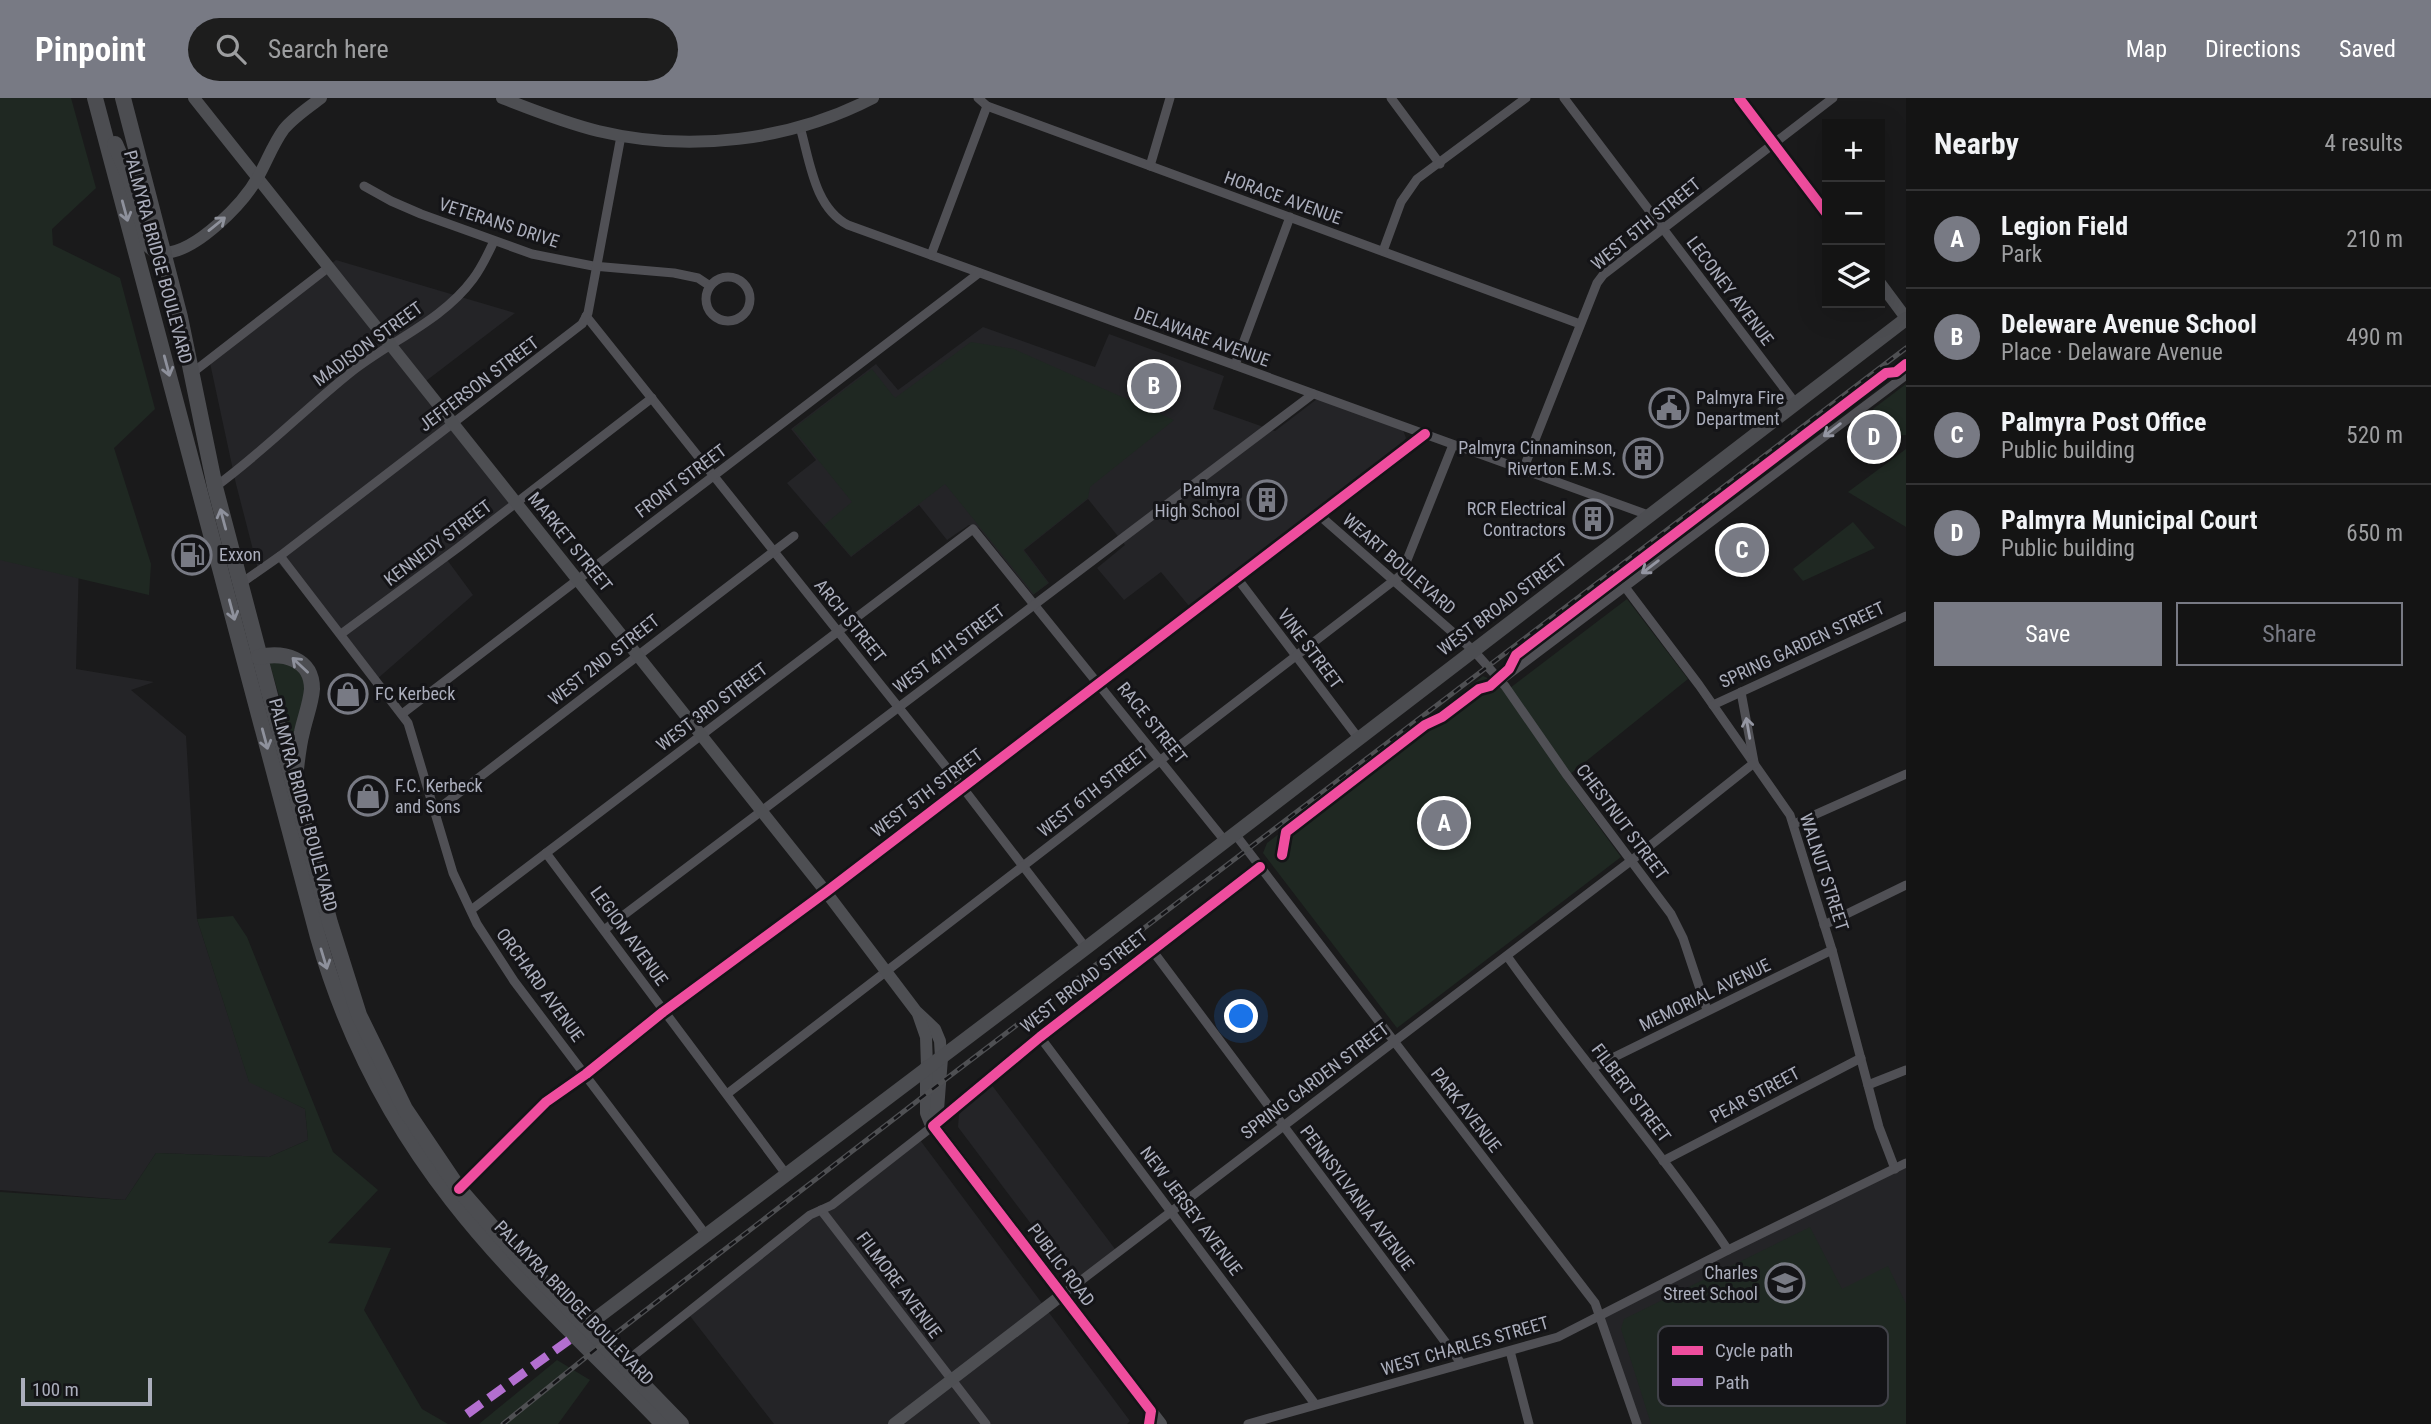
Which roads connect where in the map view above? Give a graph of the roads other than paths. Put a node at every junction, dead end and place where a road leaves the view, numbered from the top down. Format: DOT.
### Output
graph roads {
  1 [pos="123,98"];
  2 [pos="194,98"];
  3 [pos="321,98"];
  4 [pos="873,98"];
  5 [pos="978,98"];
  6 [pos="1170,98"];
  7 [pos="1391,98"];
  8 [pos="1526,98"];
  9 [pos="1564,98"];
  10 [pos="1739,98"];
  11 [pos="1833,98"];
  12 [pos="507,99"];
  13 [pos="96,104"];
  14 [pos="987,106"];
  15 [pos="800,127"];
  16 [pos="621,136"];
  17 [pos="1774,144"];
  18 [pos="1440,164"];
  19 [pos="1150,166"];
  20 [pos="257,178"];
  21 [pos="364,186"];
  22 [pos="1822,207"];
  23 [pos="1290,217"];
  24 [pos="1663,229"];
  25 [pos="494,241"];
  26 [pos="1382,251"];
  27 [pos="164,253"];
  28 [pos="932,255"];
  29 [pos="328,267"];
  30 [pos="597,267"];
  31 [pos="979,273"];
  32 [pos="710,286"];
  33 [pos="1885,290"];
  34 [pos="586,316"];
  35 [pos="1906,318"];
  36 [pos="1580,324"];
  37 [pos="391,345"];
  38 [pos="1235,365"];
  39 [pos="192,373"];
  40 [pos="1906,375"];
  41 [pos="1313,394"];
  42 [pos="652,398"];
  43 [pos="1796,404"];
  44 [pos="453,424"];
  45 [pos="1425,435"];
  46 [pos="1453,444"];
  47 [pos="1523,470"];
  48 [pos="714,476"];
  49 [pos="215,487"];
  50 [pos="516,503"];
  51 [pos="1319,516"];
  52 [pos="1651,516"];
  53 [pos="973,528"];
  54 [pos="794,536"];
  55 [pos="774,551"];
  56 [pos="280,556"];
  57 [pos="1237,578"];
  58 [pos="578,580"];
  59 [pos="1393,581"];
  60 [pos="240,584"];
  61 [pos="1625,587"];
  62 [pos="1034,604"];
  63 [pos="1906,616"];
  64 [pos="838,631"];
  65 [pos="341,634"];
  66 [pos="1474,651"];
  67 [pos="636,654"];
  68 [pos="1296,656"];
  69 [pos="259,657"];
  70 [pos="1487,667"];
  71 [pos="1500,681"];
  72 [pos="1099,684"];
  73 [pos="1741,692"];
  74 [pos="1713,705"];
  75 [pos="899,707"];
  76 [pos="402,714"];
  77 [pos="701,735"];
  78 [pos="1359,739"];
  79 [pos="1160,760"];
  80 [pos="1754,763"];
  81 [pos="1906,774"];
  82 [pos="294,786"];
  83 [pos="963,788"];
  84 [pos="434,811"];
  85 [pos="761,811"];
  86 [pos="1794,824"];
  87 [pos="1230,837"];
  88 [pos="546,853"];
  89 [pos="1632,860"];
  90 [pos="1022,867"];
  91 [pos="1260,867"];
  92 [pos="1906,885"];
  93 [pos="826,892"];
  94 [pos="471,910"];
  95 [pos="1824,925"];
  96 [pos="604,930"];
  97 [pos="1086,948"];
  98 [pos="1152,950"];
  99 [pos="1832,950"];
  100 [pos="1507,956"];
  101 [pos="885,971"];
  102 [pos="1707,1010"];
  103 [pos="916,1011"];
  104 [pos="663,1013"];
  105 [pos="1040,1037"];
  106 [pos="1394,1042"];
  107 [pos="941,1058"];
  108 [pos="1861,1058"];
  109 [pos="927,1067"];
  110 [pos="1592,1068"];
  111 [pos="1906,1070"];
  112 [pos="586,1074"];
  113 [pos="1868,1085"];
  114 [pos="727,1094"];
  115 [pos="933,1126"];
  116 [pos="1284,1127"];
  117 [pos="1663,1161"];
  118 [pos="1906,1163"];
  119 [pos="1895,1169"];
  120 [pos="786,1174"];
  121 [pos="459,1189"];
  122 [pos="821,1210"];
  123 [pos="1172,1212"];
  124 [pos="706,1235"];
  125 [pos="1728,1250"];
  126 [pos="1062,1295"];
  127 [pos="1601,1317"];
  128 [pos="586,1326"];
  129 [pos="1510,1351"];
  130 [pos="1461,1363"];
  131 [pos="622,1364"];
  132 [pos="951,1380"];
  133 [pos="1315,1404"];
  134 [pos="1150,1418"];
  135 [pos="661,1424"];
  136 [pos="681,1424"];
  137 [pos="894,1424"];
  138 [pos="986,1424"];
  139 [pos="1161,1424"];
  140 [pos="1248,1424"];
  141 [pos="1529,1424"];
  142 [pos="1637,1424"];
  1 -- 27 [label="highway, PALMYRA BRIDGE BOULEVARD"];
  2 -- 20 [label="street, MARKET STREET"];
  3 -- 20 [label="street"];
  4 -- 15 [label="street"];
  5 -- 14 [label="street, HORACE AVENUE"];
  6 -- 19 [label="street"];
  7 -- 18 [label="street"];
  8 -- 18 [label="street"];
  9 -- 24 [label="street, LECONEY AVENUE"];
  10 -- 17 [label="street"];
  11 -- 17 [label="street, WEST 5TH STREET"];
  12 -- 16 [label="street"];
  13 -- 27 [label="highway"];
  13 -- 135 [label="highway, PALMYRA BRIDGE BOULEVARD, one-way"];
  14 -- 19 [label="street, HORACE AVENUE"];
  14 -- 28 [label="street"];
  15 -- 16 [label="street"];
  15 -- 28 [label="street, DELAWARE AVENUE"];
  16 -- 30 [label="street"];
  17 -- 22 [label="street"];
  17 -- 24 [label="street, WEST 5TH STREET"];
  18 -- 26 [label="street"];
  19 -- 23 [label="street, HORACE AVENUE"];
  27 -- 20 [label="street, one-way"];
  20 -- 29 [label="street, MARKET STREET"];
  21 -- 25 [label="street, VETERANS DRIVE"];
  23 -- 26 [label="street, HORACE AVENUE"];
  23 -- 38 [label="street"];
  24 -- 36 [label="street, WEST 5TH STREET"];
  24 -- 43 [label="street, LECONEY AVENUE"];
  25 -- 30 [label="street, VETERANS DRIVE"];
  25 -- 37 [label="street, MADISON STREET"];
  26 -- 36 [label="street, HORACE AVENUE"];
  27 -- 39 [label="highway, PALMYRA BRIDGE BOULEVARD"];
  28 -- 31 [label="street, DELAWARE AVENUE"];
  29 -- 37 [label="street, MARKET STREET"];
  29 -- 39 [label="street"];
  30 -- 32 [label="street, VETERANS DRIVE"];
  30 -- 34 [label="street"];
  31 -- 38 [label="street, DELAWARE AVENUE"];
  31 -- 48 [label="street, FRONT STREET"];
  32 -- 32 [label="street, VETERANS DRIVE"];
  33 -- 35 [label="street"];
  34 -- 42 [label="street, ARCH STREET"];
  34 -- 44 [label="street, JEFFERSON STREET"];
  35 -- 43 [label="main road, WEST BROAD STREET"];
  36 -- 47 [label="street, WEST 5TH STREET"];
  37 -- 44 [label="street, MARKET STREET"];
  37 -- 49 [label="street, MADISON STREET"];
  38 -- 41 [label="street, DELAWARE AVENUE"];
  39 -- 49 [label="highway, PALMYRA BRIDGE BOULEVARD"];
  40 -- 61 [label="street, one-way"];
  41 -- 45 [label="street, DELAWARE AVENUE"];
  41 -- 62 [label="street, WEST 4TH STREET"];
  42 -- 48 [label="street, ARCH STREET"];
  42 -- 50 [label="street, KENNEDY STREET"];
  43 -- 52 [label="main road, WEST BROAD STREET"];
  44 -- 50 [label="street, MARKET STREET"];
  44 -- 56 [label="street, JEFFERSON STREET"];
  45 -- 46 [label="street, DELAWARE AVENUE"];
  45 -- 51 [label="street, WEST 5TH STREET"];
  46 -- 47 [label="street, DELAWARE AVENUE"];
  46 -- 59 [label="street, WEST 6TH STREET"];
  47 -- 52 [label="street, DELAWARE AVENUE"];
  48 -- 55 [label="street, ARCH STREET"];
  48 -- 58 [label="street, FRONT STREET"];
  60 -- 49 [label="highway, PALMYRA BRIDGE BOULEVARD, one-way"];
  50 -- 58 [label="street, MARKET STREET"];
  50 -- 65 [label="street, KENNEDY STREET"];
  51 -- 57 [label="street, WEST 5TH STREET"];
  51 -- 59 [label="street, WEART BOULEVARD"];
  52 -- 66 [label="main road, WEST BROAD STREET"];
  53 -- 62 [label="street, RACE STREET"];
  53 -- 64 [label="street, WEST 3RD STREET"];
  54 -- 55 [label="street, WEST 2ND STREET"];
  55 -- 64 [label="street, ARCH STREET"];
  55 -- 67 [label="street, WEST 2ND STREET"];
  56 -- 60 [label="street, JEFFERSON STREET"];
  56 -- 65 [label="street, ORCHARD AVENUE"];
  57 -- 68 [label="street, VINE STREET"];
  57 -- 72 [label="street, WEST 5TH STREET"];
  58 -- 67 [label="street, MARKET STREET"];
  58 -- 76 [label="street, FRONT STREET"];
  59 -- 66 [label="street, WEART BOULEVARD"];
  59 -- 68 [label="street, WEST 6TH STREET"];
  60 -- 69 [label="highway, PALMYRA BRIDGE BOULEVARD"];
  61 -- 71 [label="street"];
  61 -- 74 [label="street, WALNUT STREET"];
  62 -- 72 [label="street, RACE STREET"];
  62 -- 75 [label="street, WEST 4TH STREET"];
  63 -- 73 [label="street, SPRING GARDEN STREET"];
  64 -- 75 [label="street, ARCH STREET"];
  64 -- 77 [label="street, WEST 3RD STREET"];
  65 -- 76 [label="street, ORCHARD AVENUE"];
  66 -- 70 [label="street, WEART BOULEVARD"];
  66 -- 78 [label="main road, WEST BROAD STREET"];
  67 -- 77 [label="street, MARKET STREET"];
  67 -- 84 [label="street, WEST 2ND STREET"];
  68 -- 78 [label="street, VINE STREET"];
  68 -- 79 [label="street, WEST 6TH STREET"];
  69 -- 82 [label="highway, PALMYRA BRIDGE BOULEVARD"];
  82 -- 69 [label="highway, one-way"];
  70 -- 71 [label="street, CHESTNUT STREET"];
  71 -- 89 [label="street, CHESTNUT STREET"];
  72 -- 79 [label="street, RACE STREET"];
  72 -- 83 [label="street, WEST 5TH STREET"];
  73 -- 74 [label="street, SPRING GARDEN STREET"];
  80 -- 73 [label="street, one-way"];
  74 -- 80 [label="street, WALNUT STREET"];
  75 -- 83 [label="street, ARCH STREET"];
  75 -- 85 [label="street, WEST 4TH STREET"];
  76 -- 84 [label="street, ORCHARD AVENUE"];
  77 -- 85 [label="street, MARKET STREET"];
  77 -- 88 [label="street, WEST 3RD STREET"];
  78 -- 87 [label="main road, WEST BROAD STREET"];
  79 -- 87 [label="street, RACE STREET"];
  79 -- 90 [label="street, WEST 6TH STREET"];
  80 -- 86 [label="street, WALNUT STREET"];
  80 -- 89 [label="street, SPRING GARDEN STREET"];
  81 -- 86 [label="street"];
  82 -- 121 [label="highway, PALMYRA BRIDGE BOULEVARD"];
  83 -- 90 [label="street, ARCH STREET"];
  83 -- 93 [label="street, WEST 5TH STREET"];
  84 -- 94 [label="street, ORCHARD AVENUE"];
  85 -- 93 [label="street, MARKET STREET"];
  85 -- 96 [label="street, WEST 4TH STREET"];
  86 -- 95 [label="street, WALNUT STREET"];
  87 -- 91 [label="street, PARK AVENUE"];
  87 -- 97 [label="main road, WEST BROAD STREET"];
  88 -- 94 [label="street, WEST 3RD STREET"];
  88 -- 96 [label="street, LEGION AVENUE"];
  89 -- 100 [label="street, SPRING GARDEN STREET"];
  89 -- 102 [label="street, CHESTNUT STREET"];
  90 -- 97 [label="street, ARCH STREET"];
  90 -- 101 [label="street, WEST 6TH STREET"];
  91 -- 98 [label="street, WEST BROAD STREET"];
  91 -- 106 [label="street, PARK AVENUE"];
  92 -- 95 [label="street"];
  93 -- 101 [label="street, MARKET STREET"];
  93 -- 104 [label="street, WEST 5TH STREET"];
  94 -- 112 [label="street, ORCHARD AVENUE"];
  95 -- 99 [label="street, WALNUT STREET"];
  96 -- 104 [label="street, LEGION AVENUE"];
  97 -- 107 [label="main road, WEST BROAD STREET"];
  98 -- 105 [label="street, WEST BROAD STREET"];
  98 -- 116 [label="street, PENNSYLVANIA AVENUE"];
  99 -- 102 [label="street, MEMORIAL AVENUE"];
  99 -- 108 [label="street, WALNUT STREET"];
  100 -- 106 [label="street, SPRING GARDEN STREET"];
  100 -- 110 [label="street, FILBERT STREET"];
  101 -- 103 [label="street, MARKET STREET"];
  101 -- 114 [label="street, WEST 6TH STREET"];
  102 -- 110 [label="street, MEMORIAL AVENUE"];
  103 -- 107 [label="street, MARKET STREET"];
  103 -- 109 [label="street, MARKET STREET"];
  104 -- 112 [label="street, WEST 5TH STREET"];
  104 -- 114 [label="street, LEGION AVENUE"];
  105 -- 115 [label="street, WEST BROAD STREET"];
  105 -- 123 [label="street, NEW JERSEY AVENUE"];
  106 -- 116 [label="street, SPRING GARDEN STREET"];
  106 -- 127 [label="street, PARK AVENUE"];
  107 -- 109 [label="main road, WEST BROAD STREET"];
  107 -- 115 [label="main road"];
  108 -- 113 [label="street, WALNUT STREET"];
  108 -- 117 [label="street, PEAR STREET"];
  109 -- 115 [label="main road, PUBLIC ROAD"];
  109 -- 120 [label="main road, WEST BROAD STREET"];
  110 -- 117 [label="street, FILBERT STREET"];
  111 -- 113 [label="street"];
  112 -- 121 [label="street, WEST 5TH STREET"];
  112 -- 124 [label="street, ORCHARD AVENUE"];
  113 -- 119 [label="street, WALNUT STREET"];
  114 -- 120 [label="street, LEGION AVENUE"];
  115 -- 122 [label="street, WEST BROAD STREET"];
  115 -- 126 [label="main road, PUBLIC ROAD"];
  116 -- 123 [label="street, SPRING GARDEN STREET"];
  116 -- 130 [label="street, PENNSYLVANIA AVENUE"];
  117 -- 125 [label="street, FILBERT STREET"];
  118 -- 119 [label="street, WEST CHARLES STREET"];
  119 -- 125 [label="street, WEST CHARLES STREET"];
  120 -- 124 [label="main road, WEST BROAD STREET"];
  121 -- 128 [label="highway, PALMYRA BRIDGE BOULEVARD"];
  122 -- 131 [label="street, WEST BROAD STREET"];
  122 -- 132 [label="street, FILMORE AVENUE"];
  123 -- 126 [label="street, SPRING GARDEN STREET"];
  123 -- 133 [label="street, NEW JERSEY AVENUE"];
  124 -- 128 [label="main road, WEST BROAD STREET"];
  125 -- 127 [label="street, WEST CHARLES STREET"];
  126 -- 132 [label="street, SPRING GARDEN STREET"];
  126 -- 134 [label="main road, PUBLIC ROAD"];
  127 -- 129 [label="street, WEST CHARLES STREET"];
  127 -- 142 [label="street, PARK AVENUE"];
  128 -- 131 [label="highway, PALMYRA BRIDGE BOULEVARD"];
  129 -- 130 [label="street, WEST CHARLES STREET"];
  129 -- 141 [label="street"];
  130 -- 133 [label="street, WEST CHARLES STREET"];
  131 -- 136 [label="highway, PALMYRA BRIDGE BOULEVARD"];
  132 -- 137 [label="street, SPRING GARDEN STREET"];
  132 -- 138 [label="street, FILMORE AVENUE"];
  133 -- 140 [label="street, WEST CHARLES STREET"];
  134 -- 139 [label="street, PUBLIC ROAD"];
}
